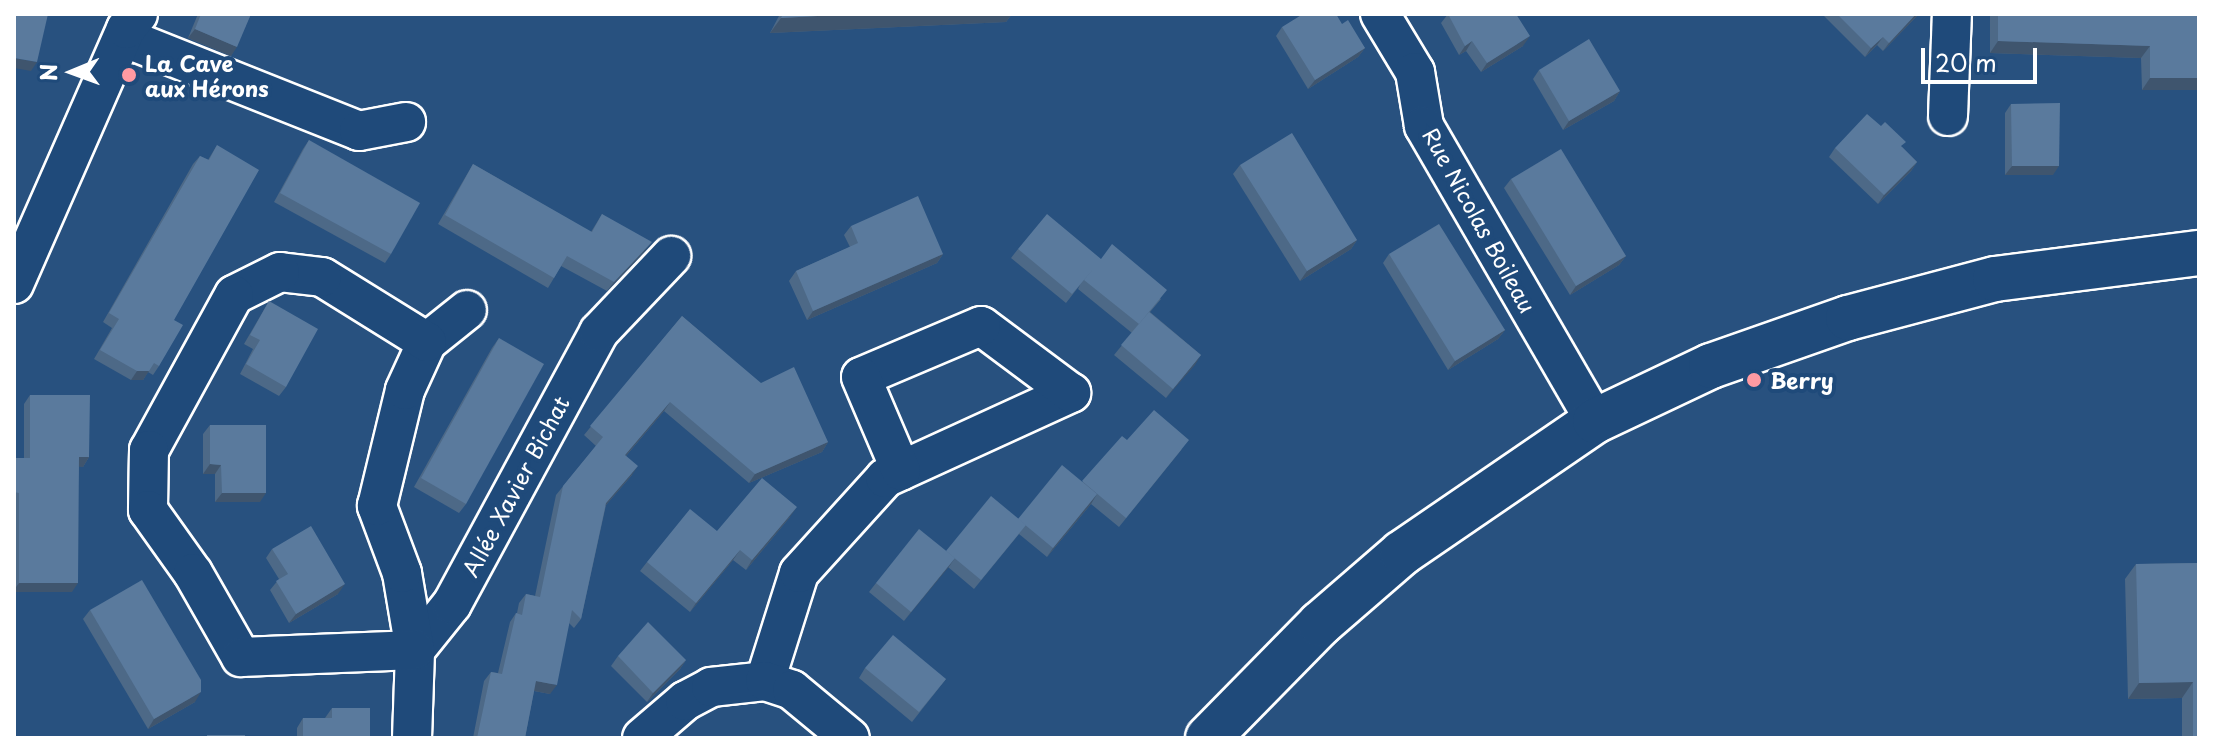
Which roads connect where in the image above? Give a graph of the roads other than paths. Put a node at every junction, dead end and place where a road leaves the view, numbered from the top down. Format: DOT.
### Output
graph roads {
  1 [pos="1380,14"];
  2 [pos="1952,14"];
  3 [pos="131,25"];
  4 [pos="1948,116"];
  5 [pos="406,122"];
  6 [pos="31,206"];
  7 [pos="2199,253"];
  8 [pos="671,256"];
  9 [pos="14,284"];
  10 [pos="467,310"];
  11 [pos="427,342"];
  12 [pos="1595,421"];
  13 [pos="901,471"];
  14 [pos="415,650"];
  15 [pos="765,681"];
  16 [pos="412,738"];
  17 [pos="642,738"];
  18 [pos="850,738"];
  19 [pos="1208,738"];
  1 -- 12 [label="street, Rue Nicolas Boileau"];
  2 -- 4 [label="street"];
  3 -- 5 [label="street"];
  3 -- 6 [label="street"];
  6 -- 9 [label="street"];
  7 -- 12 [label="street"];
  8 -- 14 [label="street, Allée Xavier Bichat"];
  10 -- 11 [label="street"];
  11 -- 14 [label="street"];
  11 -- 14 [label="street"];
  12 -- 19 [label="street"];
  13 -- 13 [label="street"];
  13 -- 15 [label="street"];
  14 -- 16 [label="street"];
  15 -- 17 [label="street"];
  15 -- 18 [label="street"];
}
